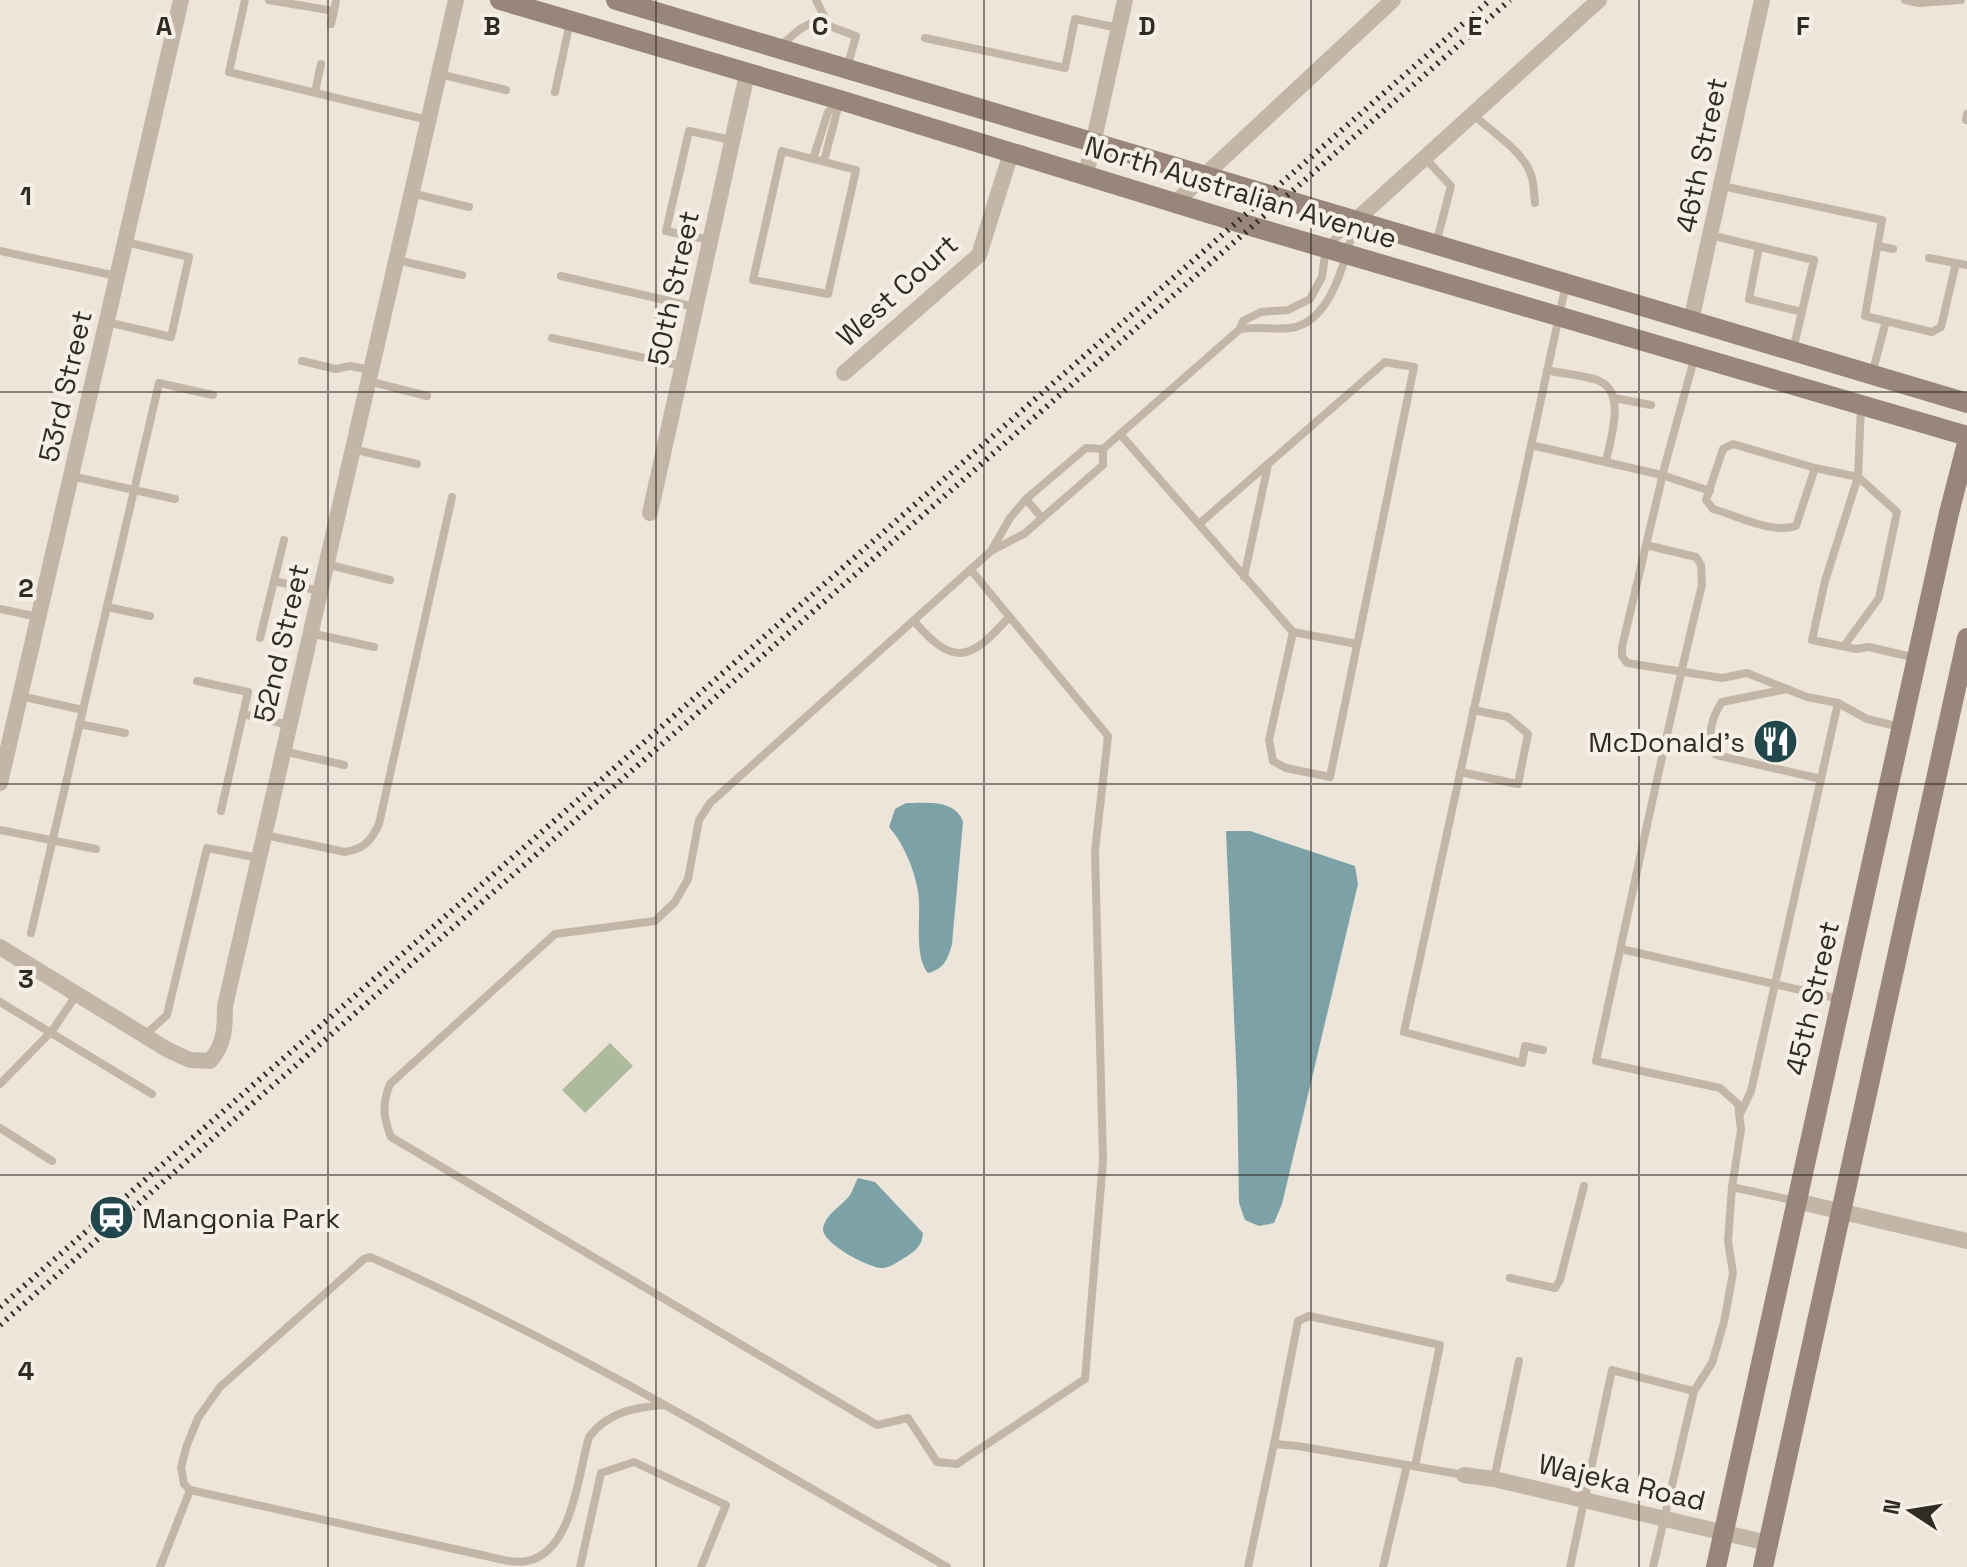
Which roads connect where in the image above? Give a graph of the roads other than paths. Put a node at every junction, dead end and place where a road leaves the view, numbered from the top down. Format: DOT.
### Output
graph roads {
  1 [pos="181,0"];
  2 [pos="245,0"];
  3 [pos="269,0"];
  4 [pos="336,0"];
  5 [pos="456,0"];
  6 [pos="500,0"];
  7 [pos="616,0"];
  8 [pos="816,0"];
  9 [pos="1125,0"];
  10 [pos="1393,0"];
  11 [pos="1599,0"];
  12 [pos="1762,0"];
  13 [pos="1905,0"];
  14 [pos="1961,0"];
  15 [pos="334,11"];
  16 [pos="824,16"];
  17 [pos="570,21"];
  18 [pos="331,24"];
  19 [pos="1119,28"];
  20 [pos="925,38"];
  21 [pos="779,48"];
  22 [pos="321,64"];
  23 [pos="847,68"];
  24 [pos="439,74"];
  25 [pos="747,74"];
  26 [pos="506,90"];
  27 [pos="315,92"];
  28 [pos="555,92"];
  29 [pos="840,100"];
  30 [pos="1473,114"];
  31 [pos="428,120"];
  32 [pos="732,140"];
  33 [pos="1094,142"];
  34 [pos="1011,153"];
  35 [pos="1425,158"];
  36 [pos="813,159"];
  37 [pos="824,161"];
  38 [pos="1086,175"];
  39 [pos="1204,176"];
  40 [pos="1721,186"];
  41 [pos="411,193"];
  42 [pos="1176,202"];
  43 [pos="1535,203"];
  44 [pos="469,207"];
  45 [pos="1356,220"];
  46 [pos="1710,235"];
  47 [pos="710,240"];
  48 [pos="125,242"];
  49 [pos="1436,244"];
  50 [pos="1878,246"];
  51 [pos="1759,247"];
  52 [pos="1893,249"];
  53 [pos="1336,250"];
  54 [pos="0,251"];
  55 [pos="1929,258"];
  56 [pos="396,260"];
  57 [pos="1956,263"];
  58 [pos="1967,265"];
  59 [pos="462,275"];
  60 [pos="117,276"];
  61 [pos="561,276"];
  62 [pos="1566,283"];
  63 [pos="695,307"];
  64 [pos="1802,312"];
  65 [pos="1559,316"];
  66 [pos="1691,321"];
  67 [pos="1886,321"];
  68 [pos="107,322"];
  69 [pos="1240,329"];
  70 [pos="552,338"];
  71 [pos="1793,351"];
  72 [pos="1695,356"];
  73 [pos="302,361"];
  74 [pos="682,366"];
  75 [pos="1547,370"];
  76 [pos="844,373"];
  77 [pos="370,375"];
  78 [pos="1872,375"];
  79 [pos="213,395"];
  80 [pos="427,396"];
  81 [pos="1614,398"];
  82 [pos="1967,403"];
  83 [pos="1651,405"];
  84 [pos="1861,405"];
  85 [pos="1120,434"];
  86 [pos="1967,436"];
  87 [pos="1967,443"];
  88 [pos="1531,445"];
  89 [pos="352,449"];
  90 [pos="1103,449"];
  91 [pos="1606,462"];
  92 [pos="417,464"];
  93 [pos="1268,465"];
  94 [pos="1815,468"];
  95 [pos="1662,475"];
  96 [pos="71,476"];
  97 [pos="1858,477"];
  98 [pos="134,489"];
  99 [pos="1710,491"];
  100 [pos="452,497"];
  101 [pos="175,499"];
  102 [pos="1026,499"];
  103 [pos="650,513"];
  104 [pos="1042,518"];
  105 [pos="1199,524"];
  106 [pos="284,540"];
  107 [pos="1646,545"];
  108 [pos="991,551"];
  109 [pos="326,564"];
  110 [pos="971,570"];
  111 [pos="1244,577"];
  112 [pos="390,580"];
  113 [pos="274,581"];
  114 [pos="320,591"];
  115 [pos="107,607"];
  116 [pos="0,609"];
  117 [pos="150,616"];
  118 [pos="38,617"];
  119 [pos="1009,617"];
  120 [pos="914,621"];
  121 [pos="1293,632"];
  122 [pos="310,633"];
  123 [pos="260,638"];
  124 [pos="1967,638"];
  125 [pos="1357,644"];
  126 [pos="1844,646"];
  127 [pos="374,647"];
  128 [pos="1917,658"];
  129 [pos="1680,673"];
  130 [pos="197,681"];
  131 [pos="1787,689"];
  132 [pos="20,696"];
  133 [pos="1838,703"];
  134 [pos="83,710"];
  135 [pos="1473,710"];
  136 [pos="243,714"];
  137 [pos="79,724"];
  138 [pos="289,725"];
  139 [pos="1901,728"];
  140 [pos="125,733"];
  141 [pos="283,751"];
  142 [pos="2,761"];
  143 [pos="344,765"];
  144 [pos="1460,772"];
  145 [pos="1821,779"];
  146 [pos="0,783"];
  147 [pos="221,811"];
  148 [pos="0,830"];
  149 [pos="264,835"];
  150 [pos="52,841"];
  151 [pos="96,849"];
  152 [pos="259,858"];
  153 [pos="31,933"];
  154 [pos="0,947"];
  155 [pos="1621,949"];
  156 [pos="1775,984"];
  157 [pos="77,994"];
  158 [pos="1841,999"];
  159 [pos="0,1002"];
  160 [pos="52,1031"];
  161 [pos="145,1035"];
  162 [pos="1543,1050"];
  163 [pos="0,1084"];
  164 [pos="152,1094"];
  165 [pos="1739,1116"];
  166 [pos="0,1128"];
  167 [pos="52,1161"];
  168 [pos="1584,1186"];
  169 [pos="1732,1187"];
  170 [pos="1796,1201"];
  171 [pos="1841,1212"];
  172 [pos="1967,1241"];
  173 [pos="1510,1278"];
  174 [pos="1519,1361"];
  175 [pos="1694,1391"];
  176 [pos="665,1405"];
  177 [pos="1274,1444"];
  178 [pos="1411,1466"];
  179 [pos="1464,1475"];
  180 [pos="1494,1479"];
  181 [pos="190,1490"];
  182 [pos="1585,1500"];
  183 [pos="1665,1519"];
  184 [pos="1723,1532"];
  185 [pos="1768,1543"];
  186 [pos="160,1567"];
  187 [pos="580,1567"];
  188 [pos="701,1567"];
  189 [pos="947,1567"];
  190 [pos="1248,1567"];
  191 [pos="1383,1567"];
  192 [pos="1570,1567"];
  193 [pos="1653,1567"];
  194 [pos="1716,1567"];
  195 [pos="1763,1567"];
  1 -- 48 [label="street, 53rd Street"];
  2 -- 27 [label="lane"];
  3 -- 15 [label="lane"];
  4 -- 15 [label="lane"];
  5 -- 24 [label="street, 52nd Street"];
  6 -- 17 [label="main road, North Australian Avenue"];
  7 -- 21 [label="main road, North Australian Avenue"];
  8 -- 16 [label="lane"];
  9 -- 19 [label="street"];
  10 -- 39 [label="street"];
  11 -- 30 [label="street"];
  12 -- 40 [label="street, 46th Street"];
  13 -- 14 [label="lane"];
  15 -- 18 [label="lane"];
  16 -- 21 [label="lane"];
  16 -- 23 [label="lane"];
  17 -- 25 [label="main road, North Australian Avenue"];
  17 -- 28 [label="lane"];
  19 -- 20 [label="lane"];
  19 -- 33 [label="street"];
  21 -- 23 [label="main road, North Australian Avenue"];
  22 -- 27 [label="lane"];
  23 -- 29 [label="main road"];
  23 -- 33 [label="main road, North Australian Avenue"];
  24 -- 26 [label="lane"];
  24 -- 31 [label="street, 52nd Street"];
  25 -- 29 [label="main road, North Australian Avenue"];
  25 -- 32 [label="street, 50th Street"];
  27 -- 31 [label="lane"];
  29 -- 34 [label="main road, North Australian Avenue"];
  29 -- 36 [label="lane"];
  29 -- 37 [label="lane"];
  30 -- 35 [label="street"];
  30 -- 43 [label="lane"];
  31 -- 41 [label="street, 52nd Street"];
  32 -- 47 [label="street, 50th Street"];
  32 -- 47 [label="lane"];
  33 -- 38 [label="street"];
  33 -- 39 [label="main road, North Australian Avenue"];
  34 -- 38 [label="main road, North Australian Avenue"];
  34 -- 76 [label="street, West Court"];
  35 -- 45 [label="street"];
  35 -- 49 [label="lane"];
  36 -- 37 [label="lane"];
  36 -- 37 [label="lane"];
  38 -- 42 [label="main road, North Australian Avenue"];
  39 -- 42 [label="street"];
  39 -- 45 [label="main road, North Australian Avenue"];
  40 -- 46 [label="street, 46th Street"];
  40 -- 50 [label="lane"];
  41 -- 44 [label="lane"];
  41 -- 56 [label="street, 52nd Street"];
  42 -- 53 [label="main road, North Australian Avenue"];
  45 -- 49 [label="main road, North Australian Avenue"];
  45 -- 53 [label="lane"];
  45 -- 53 [label="lane"];
  46 -- 51 [label="lane"];
  46 -- 66 [label="street, 46th Street"];
  47 -- 63 [label="street, 50th Street"];
  48 -- 60 [label="street, 53rd Street"];
  48 -- 68 [label="lane"];
  49 -- 62 [label="main road, North Australian Avenue"];
  50 -- 52 [label="lane"];
  50 -- 67 [label="lane"];
  51 -- 64 [label="lane"];
  51 -- 64 [label="lane"];
  53 -- 65 [label="main road, North Australian Avenue"];
  53 -- 69 [label="lane"];
  53 -- 69 [label="lane"];
  54 -- 60 [label="lane"];
  55 -- 57 [label="lane"];
  56 -- 59 [label="lane"];
  56 -- 77 [label="street, 52nd Street"];
  57 -- 58 [label="lane"];
  57 -- 67 [label="lane"];
  60 -- 68 [label="street, 53rd Street"];
  61 -- 63 [label="lane"];
  62 -- 65 [label="lane"];
  62 -- 66 [label="main road, North Australian Avenue"];
  63 -- 74 [label="street, 50th Street"];
  64 -- 71 [label="lane"];
  65 -- 72 [label="main road, North Australian Avenue"];
  65 -- 75 [label="lane"];
  66 -- 71 [label="main road, North Australian Avenue"];
  67 -- 78 [label="lane"];
  68 -- 96 [label="street, 53rd Street"];
  69 -- 85 [label="lane"];
  70 -- 74 [label="lane"];
  71 -- 78 [label="main road, North Australian Avenue"];
  72 -- 84 [label="main road, North Australian Avenue"];
  72 -- 95 [label="lane"];
  73 -- 77 [label="lane"];
  74 -- 103 [label="street, 50th Street"];
  75 -- 81 [label="lane"];
  75 -- 88 [label="lane"];
  77 -- 80 [label="lane"];
  77 -- 89 [label="street, 52nd Street"];
  78 -- 82 [label="main road, North Australian Avenue"];
  79 -- 98 [label="lane"];
  81 -- 83 [label="lane"];
  81 -- 91 [label="lane"];
  84 -- 86 [label="main road, North Australian Avenue"];
  84 -- 97 [label="lane"];
  85 -- 90 [label="lane"];
  85 -- 105 [label="lane"];
  87 -- 128 [label="main road, 45th Street"];
  88 -- 91 [label="lane"];
  88 -- 135 [label="lane"];
  89 -- 92 [label="lane"];
  89 -- 109 [label="street, 52nd Street"];
  90 -- 102 [label="lane"];
  90 -- 104 [label="lane"];
  91 -- 95 [label="lane"];
  93 -- 105 [label="lane"];
  93 -- 111 [label="lane"];
  93 -- 125 [label="lane"];
  94 -- 97 [label="lane"];
  94 -- 99 [label="lane"];
  94 -- 99 [label="lane"];
  95 -- 99 [label="lane"];
  95 -- 107 [label="lane"];
  96 -- 98 [label="lane"];
  96 -- 118 [label="street, 53rd Street"];
  97 -- 126 [label="lane"];
  97 -- 126 [label="lane"];
  98 -- 101 [label="lane"];
  98 -- 115 [label="lane"];
  100 -- 149 [label="lane"];
  102 -- 104 [label="lane"];
  102 -- 108 [label="lane"];
  104 -- 108 [label="lane"];
  105 -- 111 [label="lane"];
  106 -- 113 [label="lane"];
  107 -- 129 [label="lane"];
  107 -- 129 [label="lane"];
  108 -- 110 [label="lane"];
  109 -- 112 [label="lane"];
  109 -- 114 [label="street, 52nd Street"];
  110 -- 119 [label="lane"];
  110 -- 120 [label="lane"];
  111 -- 121 [label="lane"];
  113 -- 114 [label="lane"];
  113 -- 123 [label="lane"];
  114 -- 122 [label="street, 52nd Street"];
  115 -- 117 [label="lane"];
  115 -- 134 [label="lane"];
  116 -- 118 [label="lane"];
  118 -- 132 [label="street, 53rd Street"];
  119 -- 120 [label="lane"];
  119 -- 120 [label="lane"];
  121 -- 125 [label="lane"];
  121 -- 125 [label="lane"];
  122 -- 127 [label="lane"];
  122 -- 138 [label="street, 52nd Street"];
  124 -- 171 [label="main road"];
  126 -- 128 [label="lane"];
  128 -- 139 [label="main road, 45th Street"];
  129 -- 131 [label="lane"];
  129 -- 155 [label="lane"];
  130 -- 136 [label="lane"];
  131 -- 133 [label="lane"];
  131 -- 145 [label="lane"];
  132 -- 134 [label="lane"];
  132 -- 142 [label="street, 53rd Street"];
  133 -- 139 [label="lane"];
  133 -- 145 [label="lane"];
  134 -- 137 [label="lane"];
  135 -- 144 [label="lane"];
  135 -- 144 [label="lane"];
  136 -- 138 [label="lane"];
  136 -- 147 [label="lane"];
  137 -- 140 [label="lane"];
  137 -- 150 [label="lane"];
  138 -- 141 [label="street, 52nd Street"];
  139 -- 158 [label="main road, 45th Street"];
  141 -- 143 [label="lane"];
  141 -- 149 [label="street, 52nd Street"];
  142 -- 146 [label="street, 53rd Street"];
  144 -- 162 [label="lane"];
  145 -- 156 [label="lane"];
  148 -- 150 [label="lane"];
  149 -- 152 [label="street, 52nd Street"];
  150 -- 151 [label="lane"];
  150 -- 153 [label="lane"];
  152 -- 161 [label="lane"];
  152 -- 161 [label="street, 52nd Street"];
  154 -- 157 [label="street, 52nd Street"];
  155 -- 156 [label="lane"];
  155 -- 165 [label="lane"];
  156 -- 158 [label="lane"];
  156 -- 165 [label="lane"];
  157 -- 160 [label="lane"];
  157 -- 161 [label="street, 52nd Street"];
  158 -- 170 [label="main road, 45th Street"];
  159 -- 160 [label="lane"];
  160 -- 163 [label="lane"];
  160 -- 164 [label="lane"];
  165 -- 169 [label="lane"];
  166 -- 167 [label="lane"];
  168 -- 173 [label="lane"];
  169 -- 170 [label="lane"];
  169 -- 175 [label="lane"];
  170 -- 171 [label="street"];
  170 -- 184 [label="main road, 45th Street"];
  171 -- 172 [label="street"];
  171 -- 185 [label="main road"];
  174 -- 180 [label="lane"];
  175 -- 182 [label="lane"];
  175 -- 183 [label="lane"];
  176 -- 181 [label="lane"];
  176 -- 181 [label="lane"];
  176 -- 189 [label="lane"];
  177 -- 178 [label="lane"];
  177 -- 178 [label="lane"];
  177 -- 190 [label="lane"];
  178 -- 179 [label="lane"];
  178 -- 191 [label="lane"];
  179 -- 180 [label="street, Wajeka Road"];
  180 -- 182 [label="street, Wajeka Road"];
  181 -- 186 [label="lane"];
  182 -- 183 [label="street, Wajeka Road"];
  182 -- 192 [label="lane"];
  183 -- 184 [label="street, Wajeka Road"];
  183 -- 193 [label="lane"];
  184 -- 185 [label="street, Wajeka Road"];
  184 -- 194 [label="main road, 45th Street"];
  185 -- 195 [label="main road"];
  187 -- 188 [label="lane"];
}
